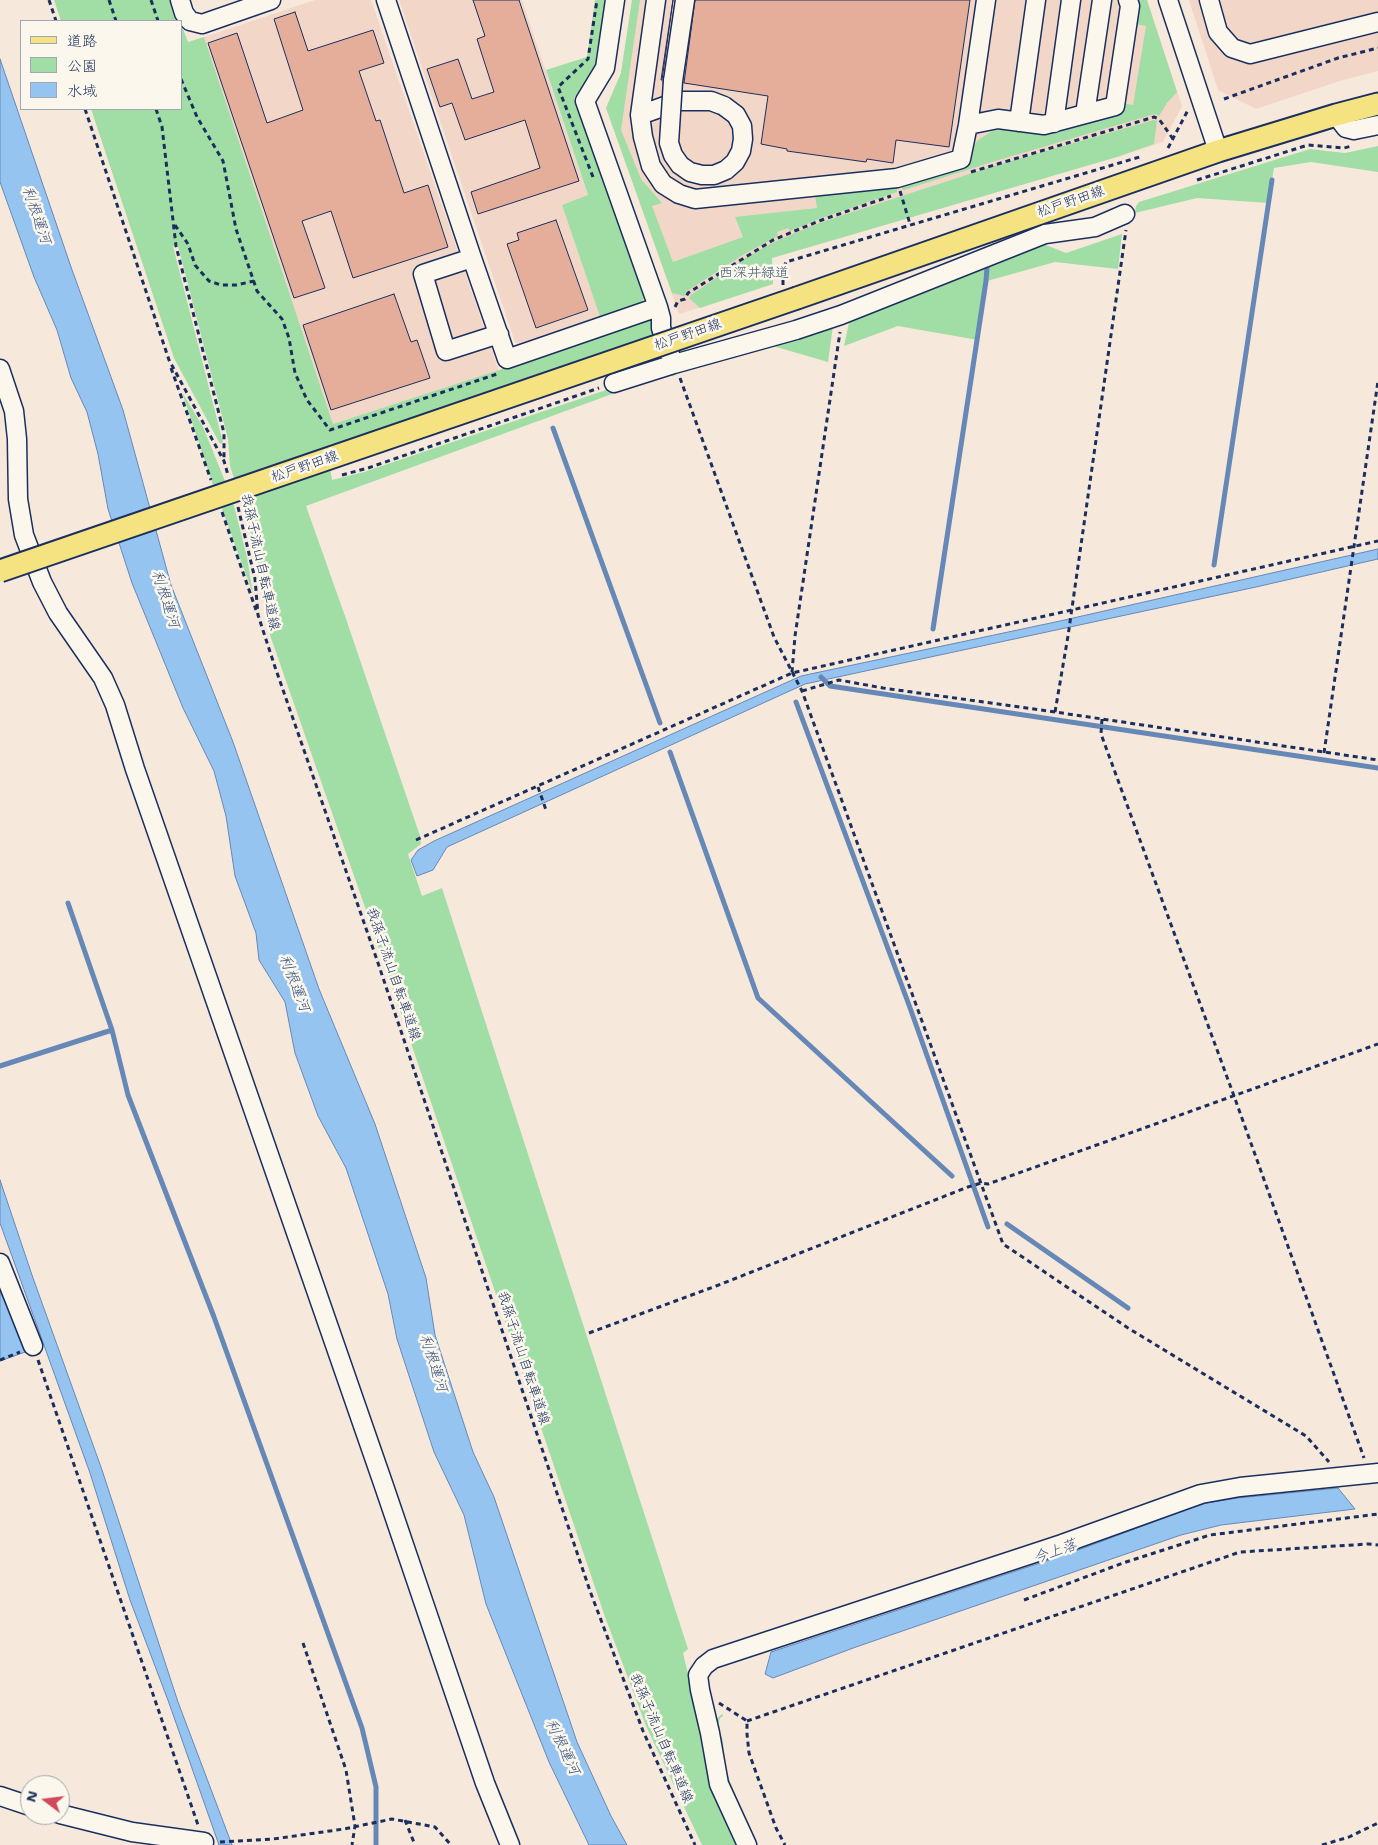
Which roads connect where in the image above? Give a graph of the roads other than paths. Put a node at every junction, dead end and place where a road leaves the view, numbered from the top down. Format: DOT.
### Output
graph roads {
  1 [pos="180,0"];
  2 [pos="271,0"];
  3 [pos="386,0"];
  4 [pos="615,0"];
  5 [pos="656,0"];
  6 [pos="685,0"];
  7 [pos="986,0"];
  8 [pos="1036,0"];
  9 [pos="1071,0"];
  10 [pos="1102,0"];
  11 [pos="1128,0"];
  12 [pos="1168,0"];
  13 [pos="1209,0"];
  14 [pos="1378,22"];
  15 [pos="1378,104"];
  16 [pos="1085,114"];
  17 [pos="640,115"];
  18 [pos="1336,115"];
  19 [pos="1019,122"];
  20 [pos="1054,122"];
  21 [pos="968,125"];
  22 [pos="1378,125"];
  23 [pos="1218,151"];
  24 [pos="1125,214"];
  25 [pos="472,258"];
  26 [pos="666,308"];
  27 [pos="498,334"];
  28 [pos="674,364"];
  29 [pos="0,369"];
  30 [pos="614,382"];
  31 [pos="0,571"];
  32 [pos="0,1263"];
  33 [pos="33,1346"];
  34 [pos="1375,1467"];
  35 [pos="0,1796"];
  36 [pos="20,1803"];
  37 [pos="70,1817"];
  38 [pos="204,1842"];
  39 [pos="510,1845"];
  40 [pos="747,1845"];
  1 -- 2 [label="street"];
  3 -- 25 [label="street"];
  4 -- 26 [label="street"];
  5 -- 17 [label="street"];
  6 -- 17 [label="street, bridge"];
  7 -- 21 [label="street"];
  8 -- 19 [label="street"];
  9 -- 20 [label="street"];
  10 -- 16 [label="street"];
  11 -- 16 [label="street"];
  12 -- 23 [label="street"];
  13 -- 14 [label="street"];
  15 -- 18 [label="main road, 松戸野田線"];
  16 -- 20 [label="street"];
  17 -- 21 [label="street"];
  18 -- 22 [label="street"];
  18 -- 23 [label="main road, 松戸野田線"];
  19 -- 20 [label="street"];
  19 -- 21 [label="street"];
  23 -- 31 [label="main road, 松戸野田線, bridge"];
  24 -- 28 [label="street"];
  25 -- 27 [label="street"];
  25 -- 27 [label="street"];
  26 -- 27 [label="street"];
  26 -- 28 [label="street"];
  28 -- 30 [label="street"];
  29 -- 39 [label="street"];
  32 -- 33 [label="street"];
  34 -- 40 [label="street"];
  35 -- 36 [label="street"];
  37 -- 38 [label="street"];
}
